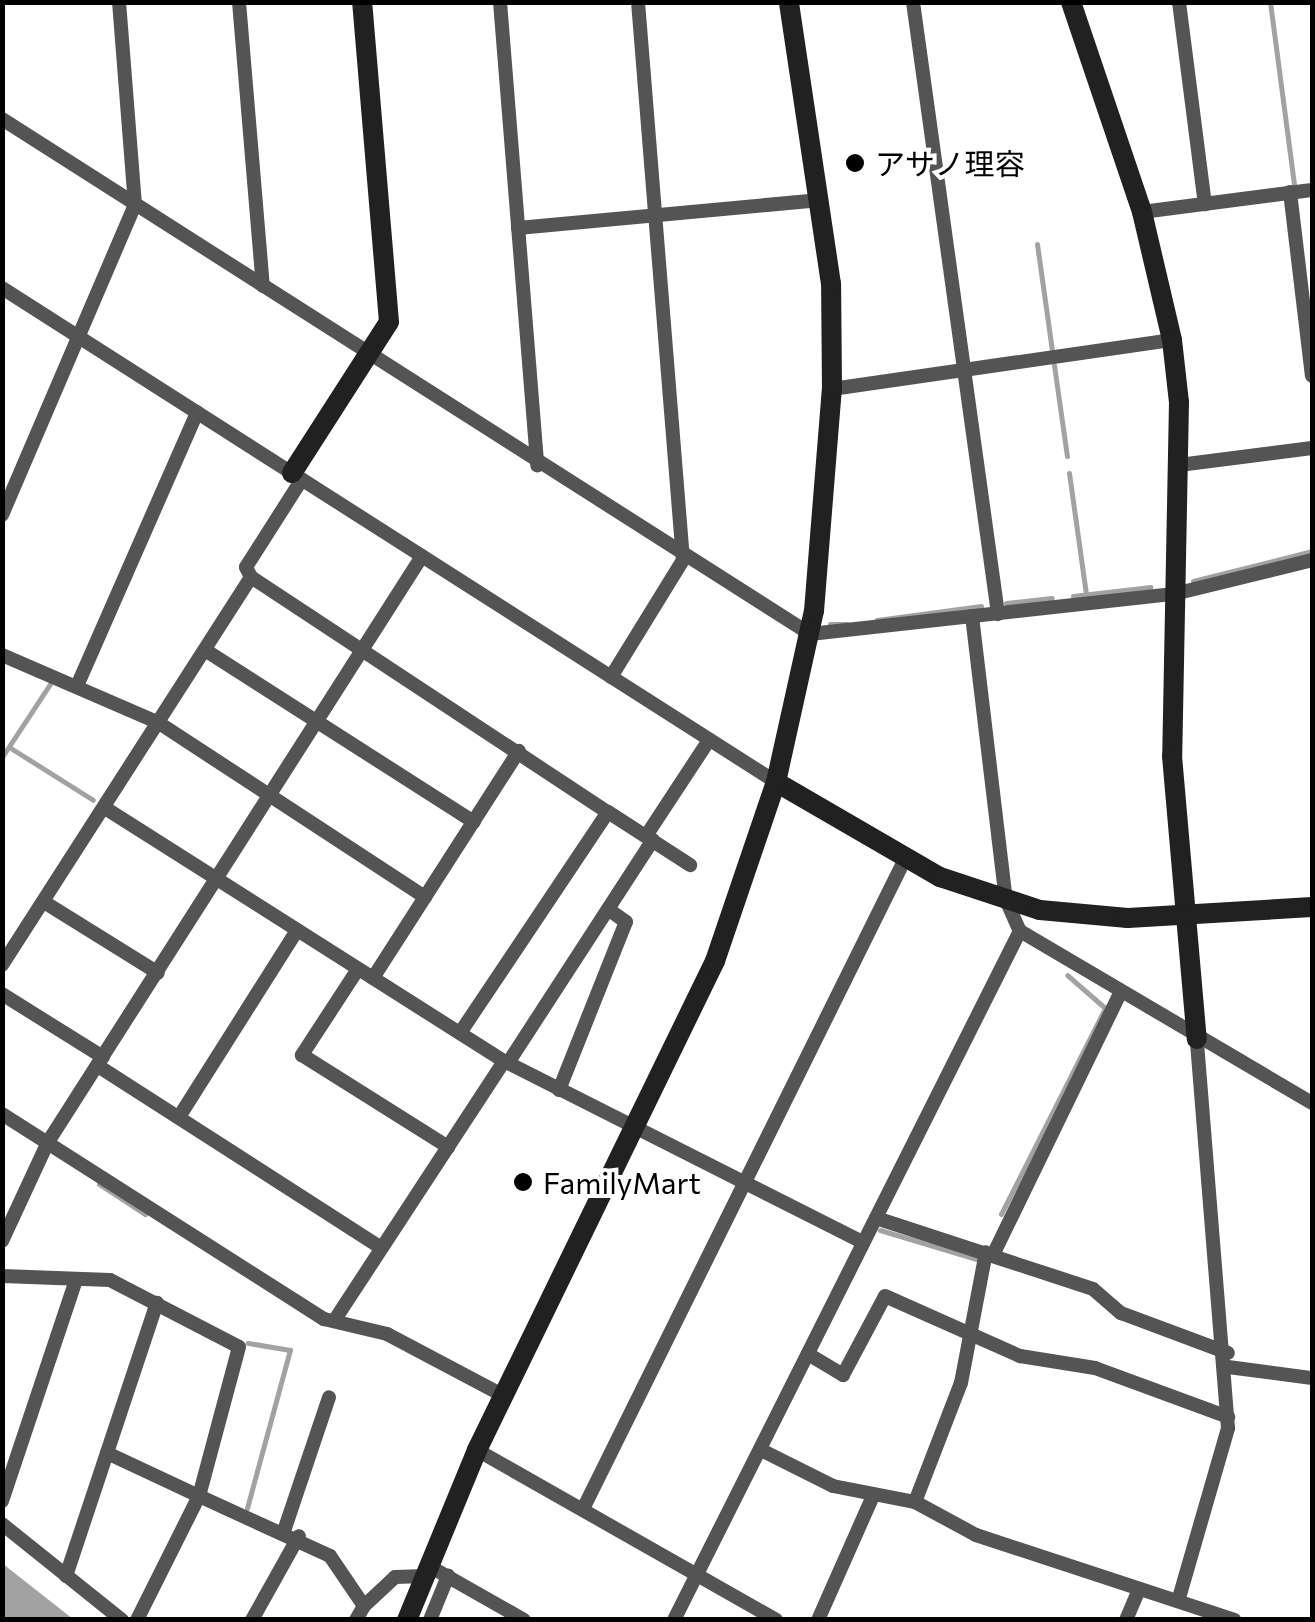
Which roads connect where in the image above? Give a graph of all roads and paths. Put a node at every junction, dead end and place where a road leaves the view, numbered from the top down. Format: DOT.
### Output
graph roads {
  1 [pos="119,2"];
  2 [pos="239,2"];
  3 [pos="362,2"];
  4 [pos="500,2"];
  5 [pos="638,2"];
  6 [pos="790,2"];
  7 [pos="913,2"];
  8 [pos="1070,2"];
  9 [pos="1179,2"];
  10 [pos="2,119"];
  11 [pos="1312,190"];
  12 [pos="1290,192"];
  13 [pos="821,200"];
  14 [pos="1205,204"];
  15 [pos="136,205"];
  16 [pos="1142,212"];
  17 [pos="656,216"];
  18 [pos="518,228"];
  19 [pos="263,286"];
  20 [pos="2,288"];
  21 [pos="81,336"];
  22 [pos="1172,340"];
  23 [pos="370,358"];
  24 [pos="964,373"];
  25 [pos="1312,376"];
  26 [pos="832,389"];
  27 [pos="198,412"];
  28 [pos="1312,448"];
  29 [pos="1180,464"];
  30 [pos="537,466"];
  31 [pos="297,476"];
  32 [pos="2,515"];
  33 [pos="422,556"];
  34 [pos="682,560"];
  35 [pos="1312,560"];
  36 [pos="251,577"];
  37 [pos="1174,594"];
  38 [pos="998,614"];
  39 [pos="972,616"];
  40 [pos="810,634"];
  41 [pos="205,650"];
  42 [pos="368,650"];
  43 [pos="2,655"];
  44 [pos="611,677"];
  45 [pos="77,686"];
  46 [pos="159,723"];
  47 [pos="319,725"];
  48 [pos="709,740"];
  49 [pos="519,752"];
  50 [pos="776,782"];
  51 [pos="271,799"];
  52 [pos="105,808"];
  53 [pos="608,812"];
  54 [pos="474,822"];
  55 [pos="649,838"];
  56 [pos="905,860"];
  57 [pos="690,865"];
  58 [pos="219,880"];
  59 [pos="425,897"];
  60 [pos="1006,900"];
  61 [pos="44,902"];
  62 [pos="1312,907"];
  63 [pos="608,909"];
  64 [pos="1186,917"];
  65 [pos="297,930"];
  66 [pos="1020,931"];
  67 [pos="2,965"];
  68 [pos="358,968"];
  69 [pos="158,973"];
  70 [pos="373,978"];
  71 [pos="2,994"];
  72 [pos="1120,996"];
  73 [pos="460,1034"];
  74 [pos="1197,1039"];
  75 [pos="101,1062"];
  76 [pos="506,1062"];
  77 [pos="559,1090"];
  78 [pos="1312,1103"];
  79 [pos="2,1114"];
  80 [pos="180,1117"];
  81 [pos="636,1130"];
  82 [pos="48,1142"];
  83 [pos="448,1148"];
  84 [pos="745,1182"];
  85 [pos="876,1218"];
  86 [pos="2,1241"];
  87 [pos="863,1242"];
  88 [pos="382,1248"];
  89 [pos="989,1254"];
  90 [pos="2,1276"];
  91 [pos="76,1280"];
  92 [pos="157,1303"];
  93 [pos="336,1318"];
  94 [pos="973,1337"];
  95 [pos="808,1354"];
  96 [pos="1228,1360"];
  97 [pos="1312,1378"];
  98 [pos="504,1396"];
  99 [pos="329,1397"];
  100 [pos="1228,1418"];
  101 [pos="477,1450"];
  102 [pos="761,1450"];
  103 [pos="107,1453"];
  104 [pos="199,1496"];
  105 [pos="873,1496"];
  106 [pos="2,1501"];
  107 [pos="916,1502"];
  108 [pos="584,1506"];
  109 [pos="2,1524"];
  110 [pos="284,1531"];
  111 [pos="299,1536"];
  112 [pos="434,1572"];
  113 [pos="698,1573"];
  114 [pos="66,1576"];
  115 [pos="1139,1588"];
  116 [pos="1178,1598"];
  117 [pos="360,1613"];
  118 [pos="122,1620"];
  119 [pos="137,1620"];
  120 [pos="252,1620"];
  121 [pos="407,1620"];
  122 [pos="430,1620"];
  123 [pos="524,1620"];
  124 [pos="674,1620"];
  125 [pos="776,1620"];
  126 [pos="818,1620"];
  127 [pos="1126,1620"];
  128 [pos="1234,1620"];
  1 -- 15 [label="street"];
  2 -- 19 [label="street"];
  3 -- 23 [label="street"];
  4 -- 18 [label="street"];
  5 -- 17 [label="street"];
  6 -- 13 [label="street"];
  7 -- 24 [label="street"];
  8 -- 16 [label="street"];
  9 -- 14 [label="street"];
  10 -- 15 [label="street"];
  11 -- 12 [label="street"];
  12 -- 14 [label="street"];
  12 -- 25 [label="street"];
  13 -- 17 [label="street"];
  13 -- 26 [label="street"];
  14 -- 16 [label="street"];
  15 -- 19 [label="street"];
  15 -- 21 [label="street"];
  16 -- 22 [label="street"];
  17 -- 18 [label="street"];
  17 -- 34 [label="street"];
  18 -- 30 [label="street"];
  19 -- 23 [label="street"];
  20 -- 21 [label="street"];
  21 -- 27 [label="street"];
  21 -- 32 [label="street"];
  22 -- 24 [label="street"];
  22 -- 29 [label="street"];
  23 -- 30 [label="street"];
  23 -- 31 [label="street"];
  24 -- 26 [label="street"];
  24 -- 38 [label="street"];
  26 -- 40 [label="street"];
  27 -- 31 [label="street"];
  27 -- 45 [label="street"];
  28 -- 29 [label="street"];
  29 -- 37 [label="street"];
  30 -- 34 [label="street"];
  31 -- 33 [label="street"];
  31 -- 36 [label="street"];
  33 -- 42 [label="street"];
  33 -- 44 [label="street"];
  34 -- 40 [label="street"];
  34 -- 44 [label="street"];
  35 -- 37 [label="street"];
  36 -- 41 [label="street"];
  36 -- 42 [label="street"];
  37 -- 38 [label="street"];
  37 -- 64 [label="street"];
  38 -- 39 [label="street"];
  39 -- 40 [label="street"];
  39 -- 60 [label="street"];
  40 -- 50 [label="street"];
  41 -- 46 [label="street"];
  41 -- 47 [label="street"];
  42 -- 47 [label="street"];
  42 -- 49 [label="street"];
  43 -- 45 [label="street"];
  44 -- 48 [label="street"];
  45 -- 46 [label="street"];
  46 -- 51 [label="street"];
  46 -- 52 [label="street"];
  47 -- 51 [label="street"];
  47 -- 54 [label="street"];
  48 -- 50 [label="street"];
  48 -- 55 [label="street"];
  49 -- 53 [label="street"];
  49 -- 54 [label="street"];
  50 -- 56 [label="street"];
  50 -- 81 [label="street"];
  51 -- 58 [label="street"];
  51 -- 59 [label="street"];
  52 -- 58 [label="street"];
  52 -- 61 [label="street"];
  53 -- 55 [label="street"];
  53 -- 73 [label="street"];
  54 -- 59 [label="street"];
  55 -- 57 [label="street"];
  55 -- 63 [label="street"];
  56 -- 60 [label="street"];
  56 -- 84 [label="street"];
  58 -- 65 [label="street"];
  58 -- 69 [label="street"];
  59 -- 70 [label="street"];
  60 -- 64 [label="street"];
  60 -- 66 [label="street"];
  61 -- 67 [label="street"];
  61 -- 69 [label="street"];
  62 -- 64 [label="street"];
  63 -- 76 [label="street"];
  63 -- 77 [label="street"];
  64 -- 74 [label="street"];
  65 -- 68 [label="street"];
  65 -- 80 [label="street"];
  66 -- 72 [label="street"];
  66 -- 85 [label="street"];
  68 -- 70 [label="street"];
  68 -- 83 [label="street"];
  69 -- 75 [label="street"];
  70 -- 73 [label="street"];
  71 -- 75 [label="street"];
  72 -- 74 [label="street"];
  72 -- 89 [label="street"];
  73 -- 76 [label="street"];
  74 -- 78 [label="street"];
  74 -- 96 [label="street"];
  75 -- 80 [label="street"];
  75 -- 82 [label="street"];
  76 -- 77 [label="street"];
  76 -- 83 [label="street"];
  77 -- 81 [label="street"];
  79 -- 82 [label="street"];
  80 -- 88 [label="street"];
  81 -- 84 [label="street"];
  81 -- 98 [label="street"];
  82 -- 86 [label="street"];
  82 -- 93 [label="street"];
  83 -- 88 [label="street"];
  84 -- 87 [label="street"];
  84 -- 108 [label="street"];
  85 -- 87 [label="street"];
  85 -- 89 [label="street"];
  87 -- 95 [label="street"];
  88 -- 93 [label="street"];
  89 -- 94 [label="street"];
  89 -- 96 [label="street"];
  90 -- 91 [label="street"];
  91 -- 92 [label="street"];
  91 -- 106 [label="street"];
  92 -- 103 [label="street"];
  92 -- 104 [label="street"];
  93 -- 98 [label="street"];
  94 -- 95 [label="street"];
  94 -- 100 [label="street"];
  94 -- 107 [label="street"];
  95 -- 102 [label="street"];
  96 -- 97 [label="street"];
  96 -- 100 [label="street"];
  98 -- 101 [label="street"];
  99 -- 110 [label="street"];
  100 -- 116 [label="street"];
  101 -- 108 [label="street"];
  101 -- 112 [label="street"];
  102 -- 105 [label="street"];
  102 -- 113 [label="street"];
  103 -- 104 [label="street"];
  103 -- 114 [label="street"];
  104 -- 110 [label="street"];
  104 -- 119 [label="street"];
  105 -- 107 [label="street"];
  105 -- 126 [label="street"];
  107 -- 115 [label="street"];
  108 -- 113 [label="street"];
  109 -- 114 [label="street"];
  110 -- 111 [label="street"];
  111 -- 117 [label="street"];
  111 -- 120 [label="street"];
  112 -- 117 [label="street"];
  112 -- 121 [label="street"];
  112 -- 122 [label="street"];
  112 -- 123 [label="street"];
  113 -- 124 [label="street"];
  113 -- 125 [label="street"];
  114 -- 118 [label="street"];
  115 -- 116 [label="street"];
  115 -- 127 [label="street"];
  116 -- 128 [label="street"];
}
